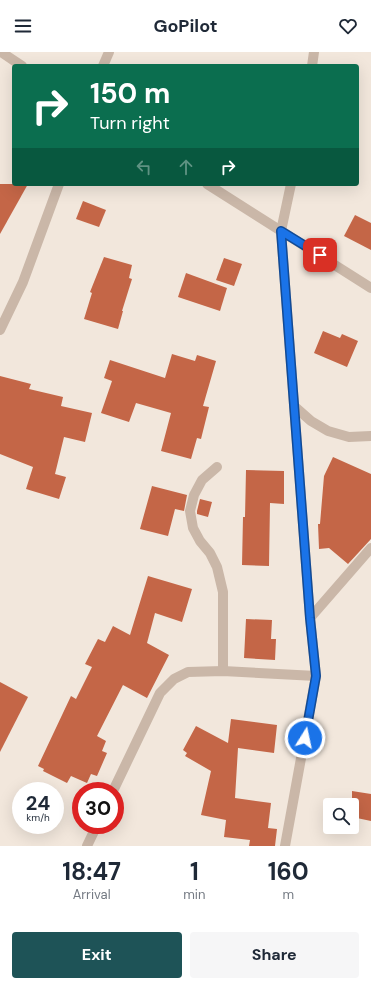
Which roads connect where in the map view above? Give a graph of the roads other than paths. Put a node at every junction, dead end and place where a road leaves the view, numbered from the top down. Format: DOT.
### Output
graph roads {
  1 [pos="0,52"];
  2 [pos="109,52"];
  3 [pos="314,52"];
  4 [pos="19,64"];
  5 [pos="104,64"];
  6 [pos="312,64"];
  7 [pos="58,186"];
  8 [pos="210,186"];
  9 [pos="291,186"];
  10 [pos="281,231"];
  11 [pos="371,288"];
  12 [pos="0,330"];
  13 [pos="294,406"];
  14 [pos="371,436"];
  15 [pos="217,467"];
  16 [pos="371,548"];
  17 [pos="310,618"];
  18 [pos="223,671"];
  19 [pos="316,676"];
  20 [pos="117,782"];
  21 [pos="93,834"];
  22 [pos="87,846"];
  23 [pos="285,846"];
  1 -- 4 [label="street"];
  2 -- 5 [label="street"];
  3 -- 6 [label="street"];
  7 -- 12 [label="street"];
  8 -- 10 [label="street"];
  9 -- 10 [label="street"];
  10 -- 11 [label="street"];
  10 -- 13 [label="street"];
  13 -- 14 [label="street"];
  13 -- 17 [label="street"];
  15 -- 18 [label="street"];
  16 -- 17 [label="street"];
  17 -- 19 [label="street"];
  18 -- 19 [label="street"];
  18 -- 20 [label="street"];
  19 -- 23 [label="street"];
  21 -- 22 [label="street"];
}
